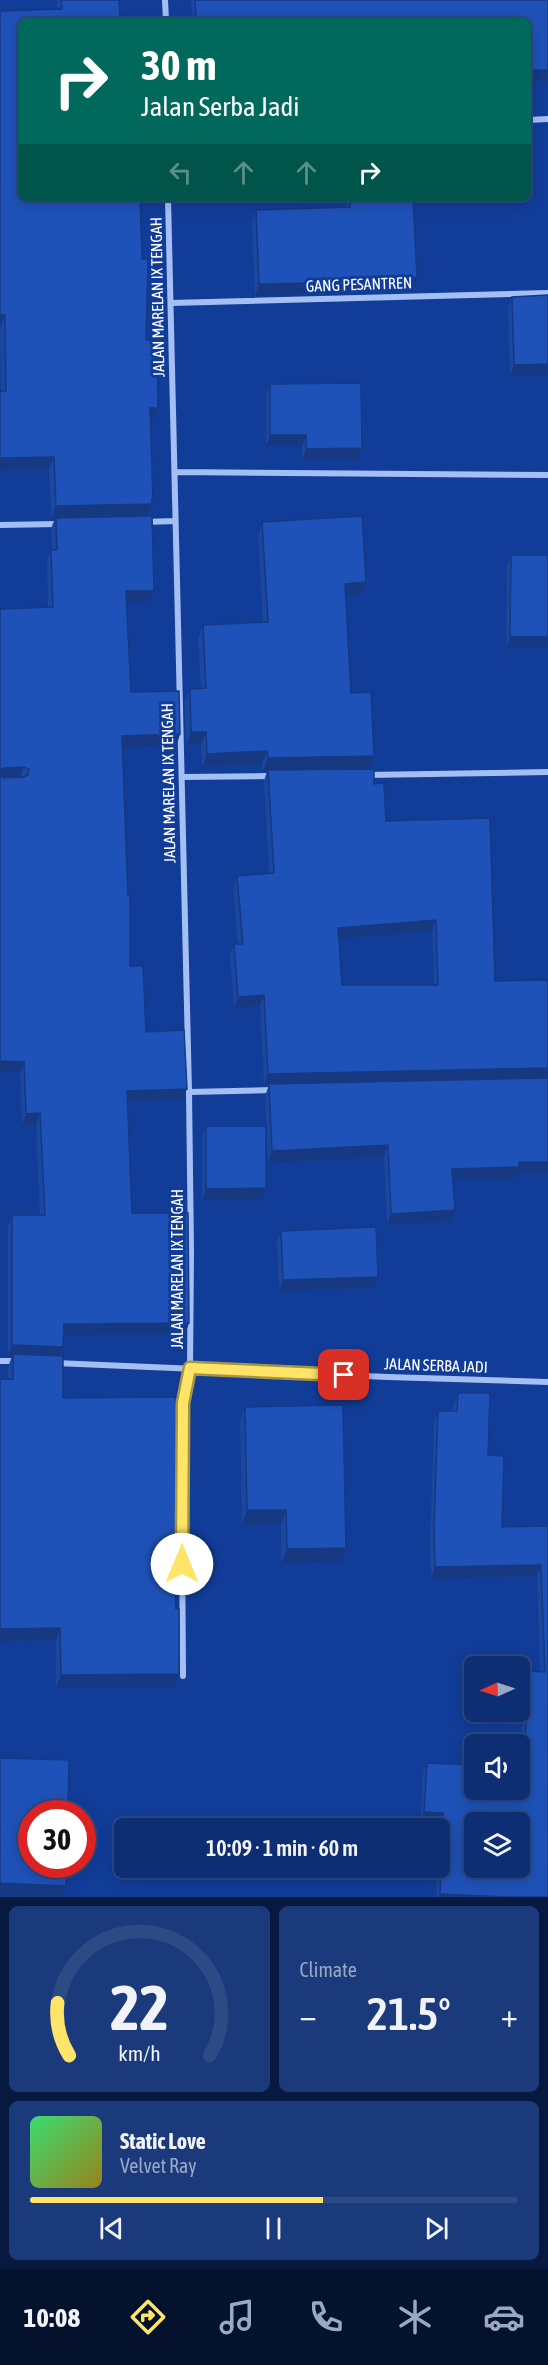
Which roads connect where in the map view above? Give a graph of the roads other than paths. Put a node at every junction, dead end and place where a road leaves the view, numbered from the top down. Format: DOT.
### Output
graph roads {
  1 [pos="165,0"];
  2 [pos="166,18"];
  3 [pos="548,119"];
  4 [pos="531,120"];
  5 [pos="168,201"];
  6 [pos="548,293"];
  7 [pos="171,303"];
  8 [pos="175,472"];
  9 [pos="548,475"];
  10 [pos="176,521"];
  11 [pos="140,522"];
  12 [pos="70,524"];
  13 [pos="0,525"];
  14 [pos="548,772"];
  15 [pos="275,776"];
  16 [pos="357,776"];
  17 [pos="182,777"];
  18 [pos="285,1090"];
  19 [pos="189,1092"];
  20 [pos="0,1361"];
  21 [pos="24,1362"];
  22 [pos="47,1362"];
  23 [pos="190,1368"];
  24 [pos="548,1382"];
  25 [pos="183,1676"];
  1 -- 2 [label="street"];
  3 -- 4 [label="street"];
  5 -- 7 [label="street, JALAN MARELAN IX TENGAH"];
  6 -- 7 [label="street, GANG PESANTREN"];
  7 -- 8 [label="street, JALAN MARELAN IX TENGAH"];
  8 -- 9 [label="street"];
  8 -- 10 [label="street, JALAN MARELAN IX TENGAH"];
  10 -- 11 [label="street"];
  10 -- 17 [label="street, JALAN MARELAN IX TENGAH"];
  12 -- 13 [label="street"];
  14 -- 16 [label="street"];
  15 -- 17 [label="street"];
  17 -- 19 [label="street, JALAN MARELAN IX TENGAH"];
  18 -- 19 [label="street"];
  19 -- 23 [label="street, JALAN MARELAN IX TENGAH"];
  20 -- 21 [label="street"];
  22 -- 23 [label="street, JALAN SERBA JADI"];
  23 -- 24 [label="street, JALAN SERBA JADI"];
  23 -- 25 [label="street, JALAN MARELAN IX TENGAH"];
}
